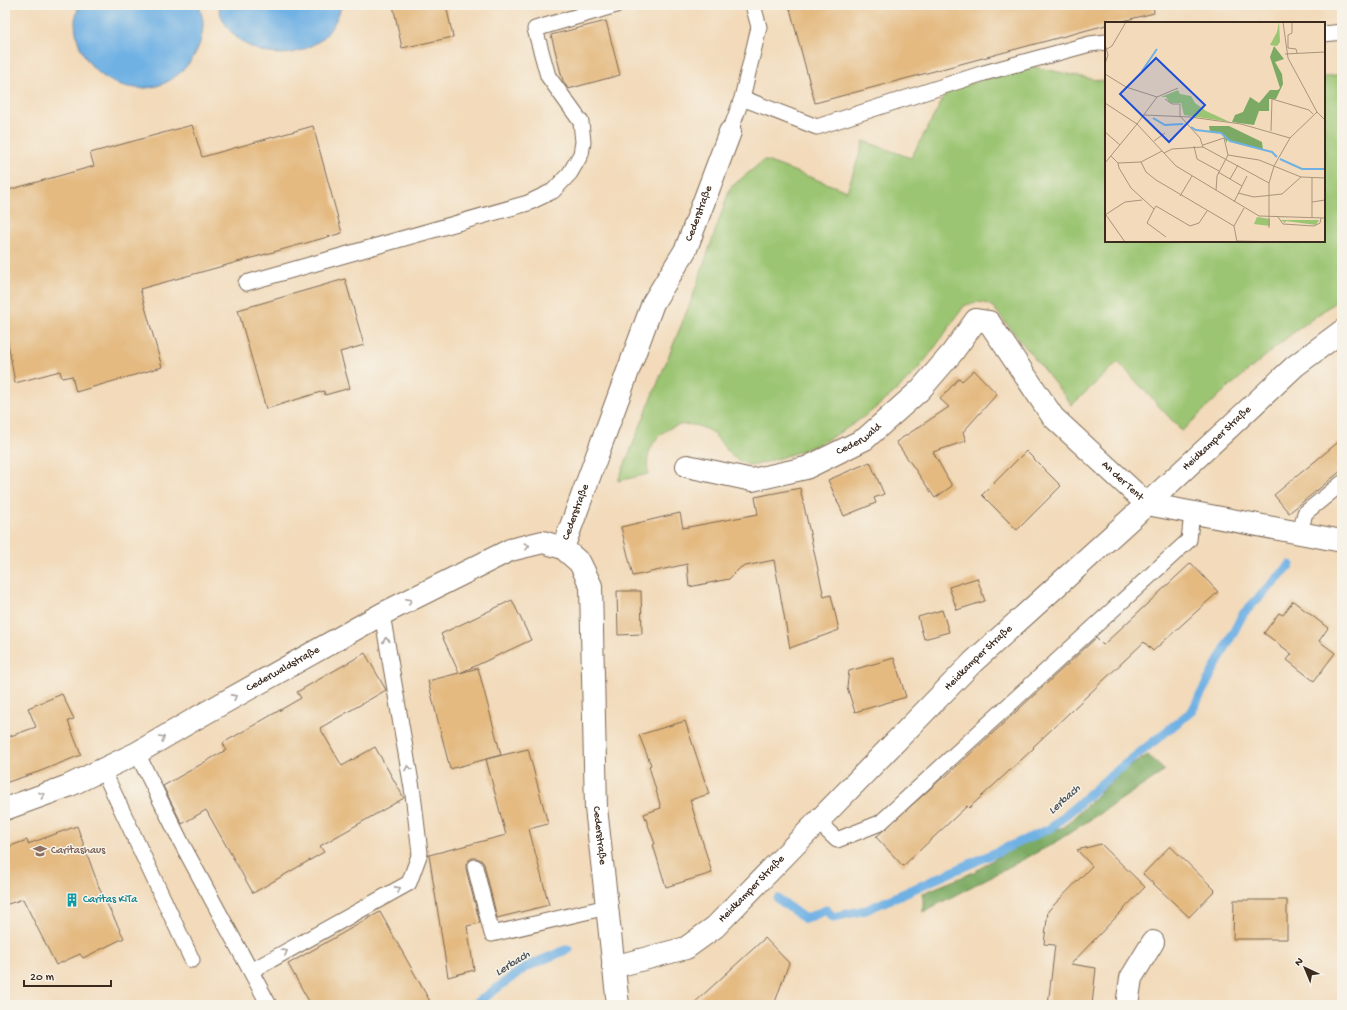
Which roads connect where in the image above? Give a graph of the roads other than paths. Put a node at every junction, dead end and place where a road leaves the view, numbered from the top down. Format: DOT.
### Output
graph roads {
  1 [pos="616,5"];
  2 [pos="753,5"];
  3 [pos="1342,32"];
  4 [pos="1325,34"];
  5 [pos="1105,42"];
  6 [pos="742,98"];
  7 [pos="730,132"];
  8 [pos="246,283"];
  9 [pos="989,322"];
  10 [pos="1342,332"];
  11 [pos="687,466"];
  12 [pos="1342,483"];
  13 [pos="1147,504"];
  14 [pos="1192,513"];
  15 [pos="1300,532"];
  16 [pos="1342,541"];
  17 [pos="563,548"];
  18 [pos="382,614"];
  19 [pos="137,753"];
  20 [pos="103,770"];
  21 [pos="5,809"];
  22 [pos="818,822"];
  23 [pos="475,867"];
  24 [pos="607,907"];
  25 [pos="1153,942"];
  26 [pos="192,960"];
  27 [pos="613,967"];
  28 [pos="250,971"];
  29 [pos="269,1005"];
  30 [pos="618,1005"];
  31 [pos="1127,1005"];
  1 -- 8 [label="lane"];
  2 -- 6 [label="lane"];
  3 -- 4 [label="lane"];
  5 -- 6 [label="lane"];
  6 -- 7 [label="lane"];
  7 -- 17 [label="street, Cederstraße"];
  9 -- 11 [label="street, Cederwald"];
  9 -- 13 [label="street, An der Tent"];
  10 -- 13 [label="street, Heidkamper Straße"];
  12 -- 15 [label="lane"];
  13 -- 14 [label="street, An der Tent"];
  13 -- 22 [label="street, Heidkamper Straße"];
  14 -- 15 [label="street, An der Tent"];
  14 -- 22 [label="lane"];
  15 -- 16 [label="street, An der Tent"];
  18 -- 17 [label="street, Cederwaldstraße, one-way"];
  17 -- 24 [label="street, Cederstraße"];
  19 -- 18 [label="street, Cederwaldstraße, one-way"];
  28 -- 18 [label="lane, one-way"];
  19 -- 20 [label="street, Cederwaldstraße"];
  19 -- 28 [label="lane"];
  21 -- 20 [label="street, Cederwaldstraße, one-way"];
  20 -- 26 [label="lane"];
  22 -- 27 [label="street, Heidkamper Straße"];
  23 -- 24 [label="lane"];
  24 -- 27 [label="street, Cederstraße"];
  25 -- 31 [label="street"];
  27 -- 30 [label="street, Cederstraße"];
  28 -- 29 [label="lane"];
}
